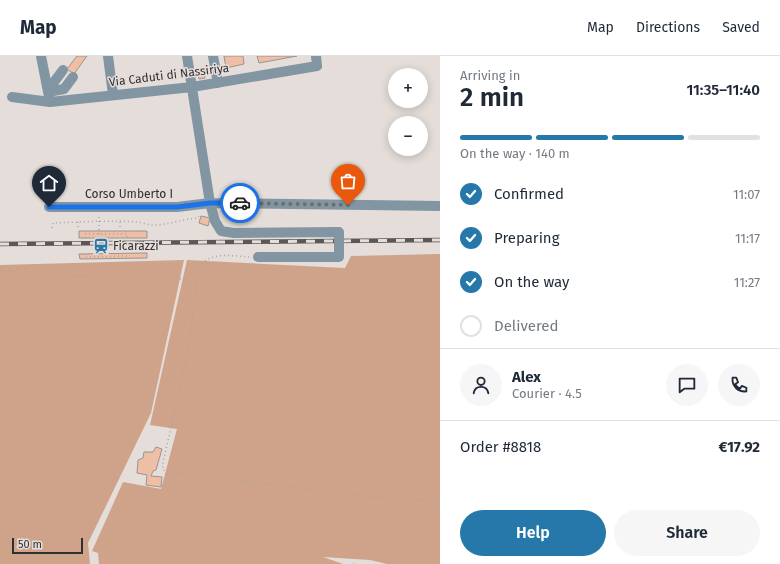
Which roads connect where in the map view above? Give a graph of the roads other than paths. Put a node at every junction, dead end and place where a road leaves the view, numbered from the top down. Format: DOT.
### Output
graph roads {
  1 [pos="41,56"];
  2 [pos="108,56"];
  3 [pos="187,56"];
  4 [pos="213,56"];
  5 [pos="316,56"];
  6 [pos="63,70"];
  7 [pos="73,77"];
  8 [pos="218,83"];
  9 [pos="192,87"];
  10 [pos="48,94"];
  11 [pos="113,95"];
  12 [pos="12,97"];
  13 [pos="205,203"];
  14 [pos="440,206"];
  15 [pos="49,207"];
  16 [pos="258,257"];
  1 -- 10 [label="street"];
  2 -- 11 [label="street"];
  3 -- 9 [label="street"];
  4 -- 8 [label="street"];
  5 -- 8 [label="street, Via Caduti di Nassiriya"];
  6 -- 10 [label="street"];
  7 -- 10 [label="street"];
  8 -- 9 [label="street, Via Caduti di Nassiriya"];
  9 -- 11 [label="street, Via Caduti di Nassiriya"];
  9 -- 13 [label="street"];
  10 -- 11 [label="street, Via Caduti di Nassiriya"];
  10 -- 12 [label="street, Via Caduti di Nassiriya"];
  13 -- 14 [label="street, Corso Umberto I"];
  13 -- 15 [label="street, Corso Umberto I"];
  13 -- 16 [label="street, bridge"];
}
